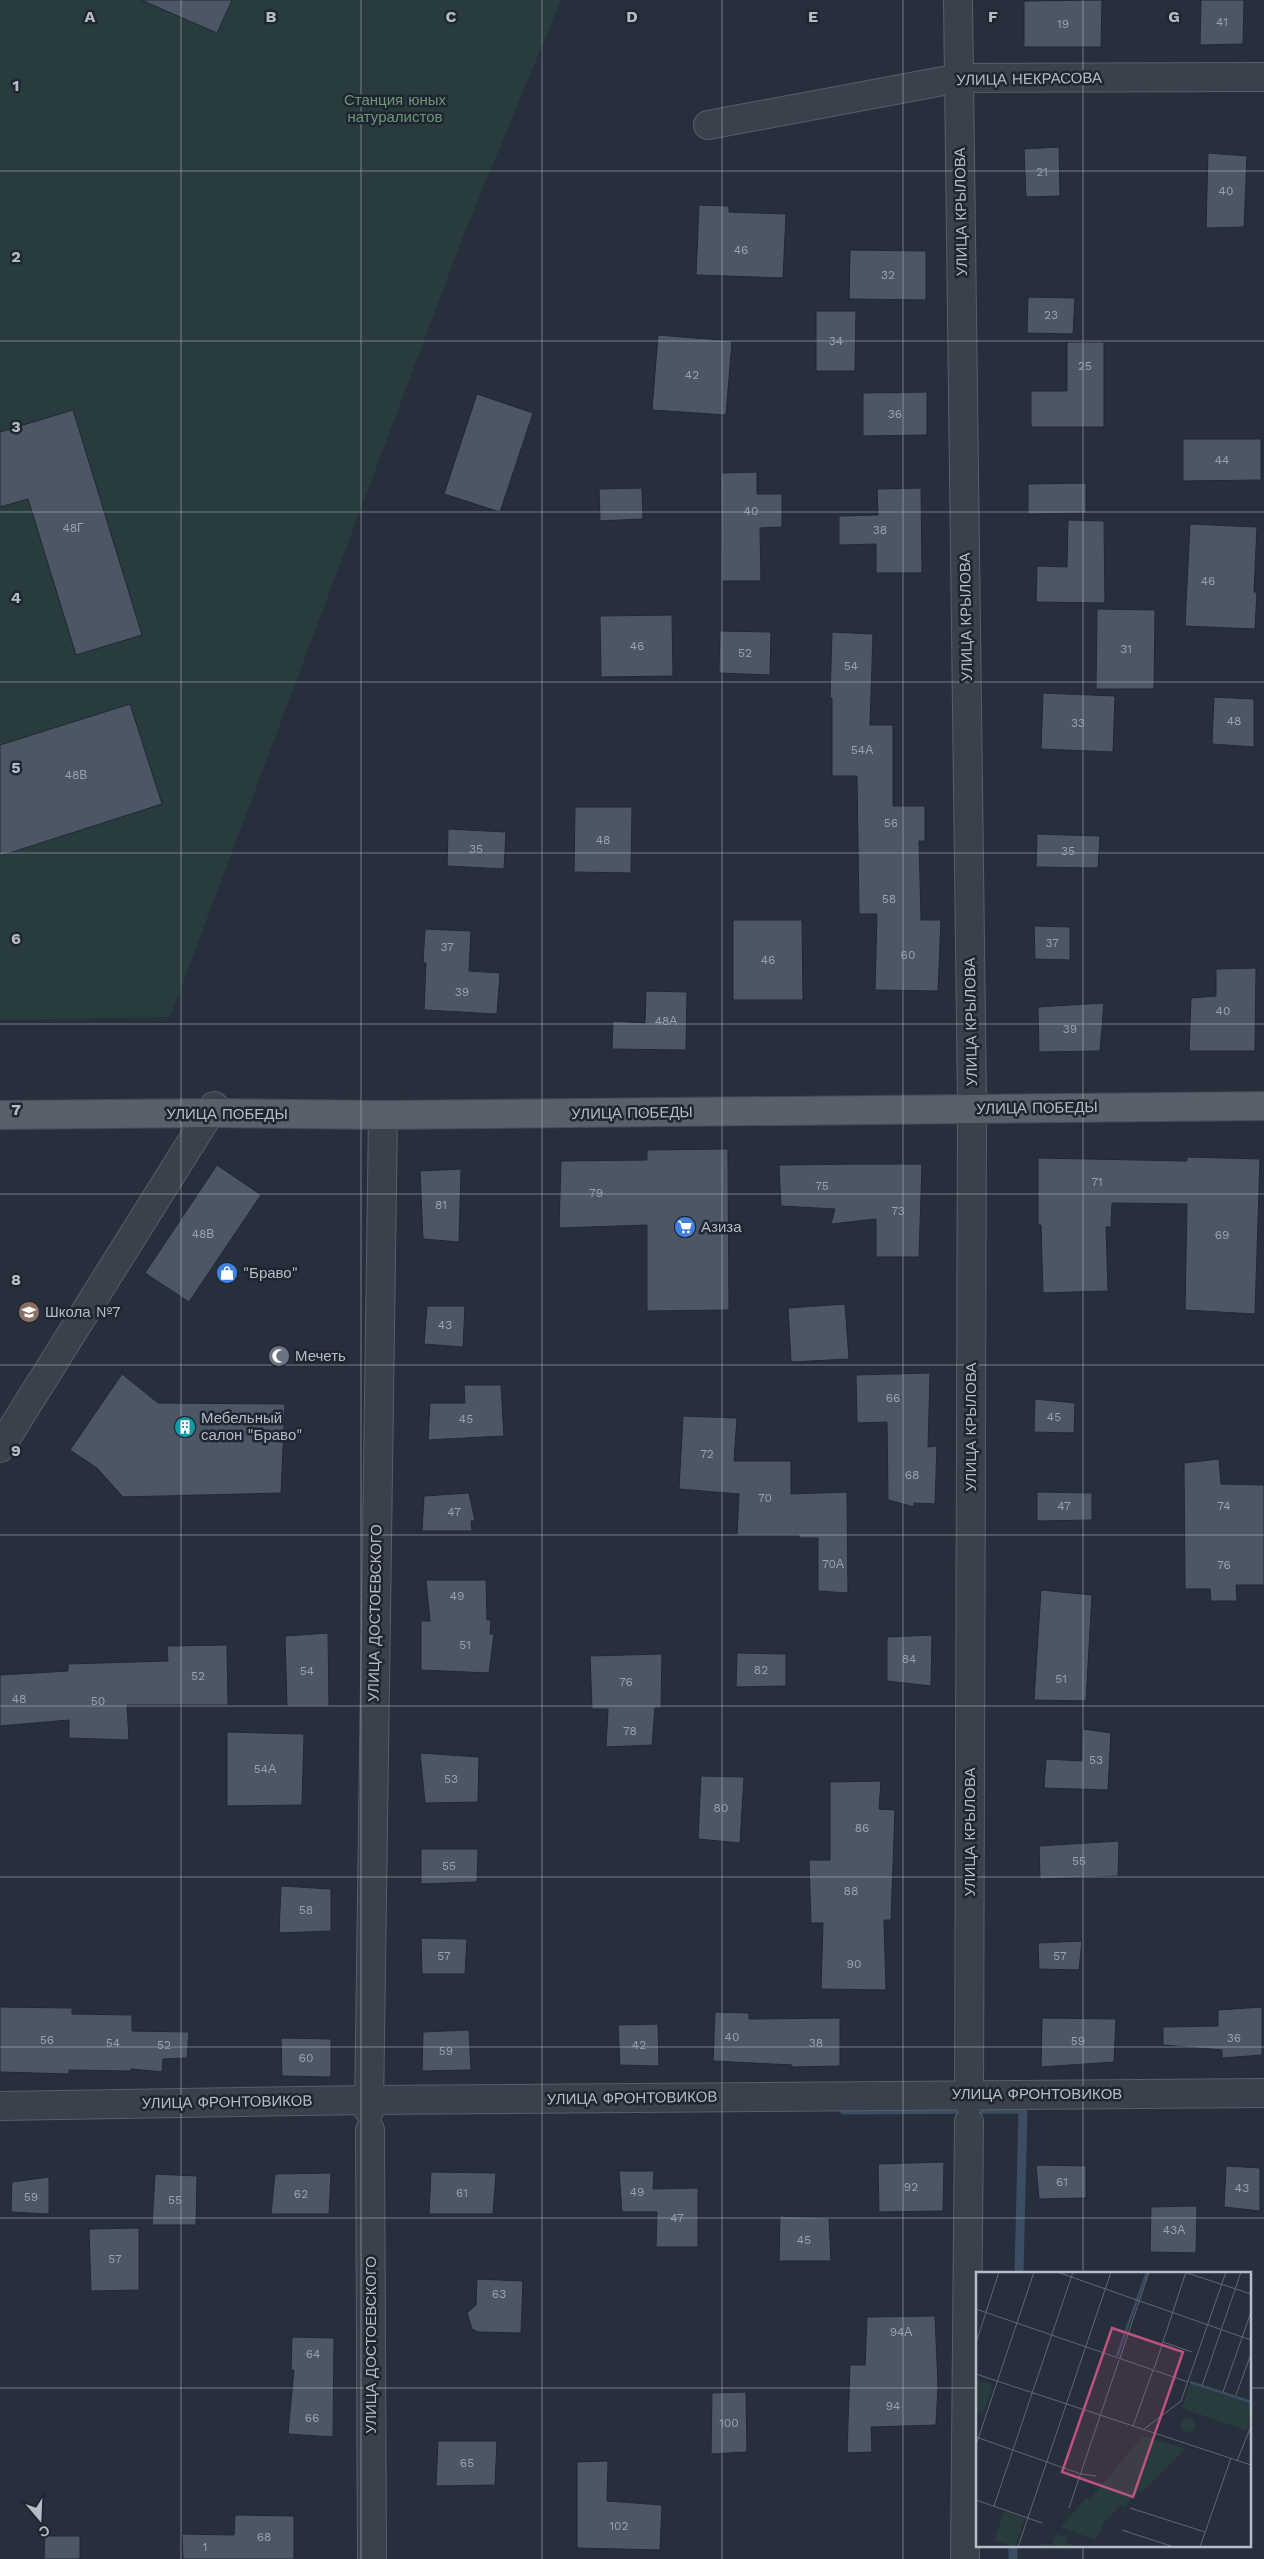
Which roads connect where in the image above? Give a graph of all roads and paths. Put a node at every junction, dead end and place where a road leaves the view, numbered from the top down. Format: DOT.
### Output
graph roads {
  1 [pos="958,0"];
  2 [pos="1264,77"];
  3 [pos="959,78"];
  4 [pos="708,125"];
  5 [pos="1264,1099"];
  6 [pos="972,1106"];
  7 [pos="1264,1106"];
  8 [pos="0,1108"];
  9 [pos="212,1109"];
  10 [pos="0,1115"];
  11 [pos="383,1115"];
  12 [pos="0,1448"];
  13 [pos="1264,2093"];
  14 [pos="0,2106"];
  15 [pos="969,2106"];
  16 [pos="369,2114"];
  17 [pos="372,2559"];
  18 [pos="965,2559"];
  1 -- 3 [label="street, УЛИЦА КРЫЛОВА"];
  2 -- 3 [label="street, УЛИЦА НЕКРАСОВА"];
  3 -- 4 [label="street, УЛИЦА НЕКРАСОВА"];
  3 -- 6 [label="street, УЛИЦА КРЫЛОВА"];
  5 -- 6 [label="main road, УЛИЦА ПОБЕДЫ"];
  6 -- 7 [label="main road, УЛИЦА ПОБЕДЫ"];
  6 -- 9 [label="main road, УЛИЦА ПОБЕДЫ"];
  6 -- 11 [label="main road, УЛИЦА ПОБЕДЫ"];
  6 -- 15 [label="street, УЛИЦА КРЫЛОВА"];
  8 -- 9 [label="main road, УЛИЦА ПОБЕДЫ"];
  9 -- 10 [label="main road, УЛИЦА ПОБЕДЫ"];
  9 -- 11 [label="main road, УЛИЦА ПОБЕДЫ"];
  9 -- 12 [label="street"];
  11 -- 16 [label="street, УЛИЦА ДОСТОЕВСКОГО"];
  13 -- 15 [label="street, УЛИЦА ФРОНТОВИКОВ"];
  14 -- 16 [label="street, УЛИЦА ФРОНТОВИКОВ"];
  15 -- 16 [label="street, УЛИЦА ФРОНТОВИКОВ"];
  15 -- 18 [label="street, УЛИЦА КРЫЛОВА"];
  16 -- 17 [label="street, УЛИЦА ДОСТОЕВСКОГО"];
}
